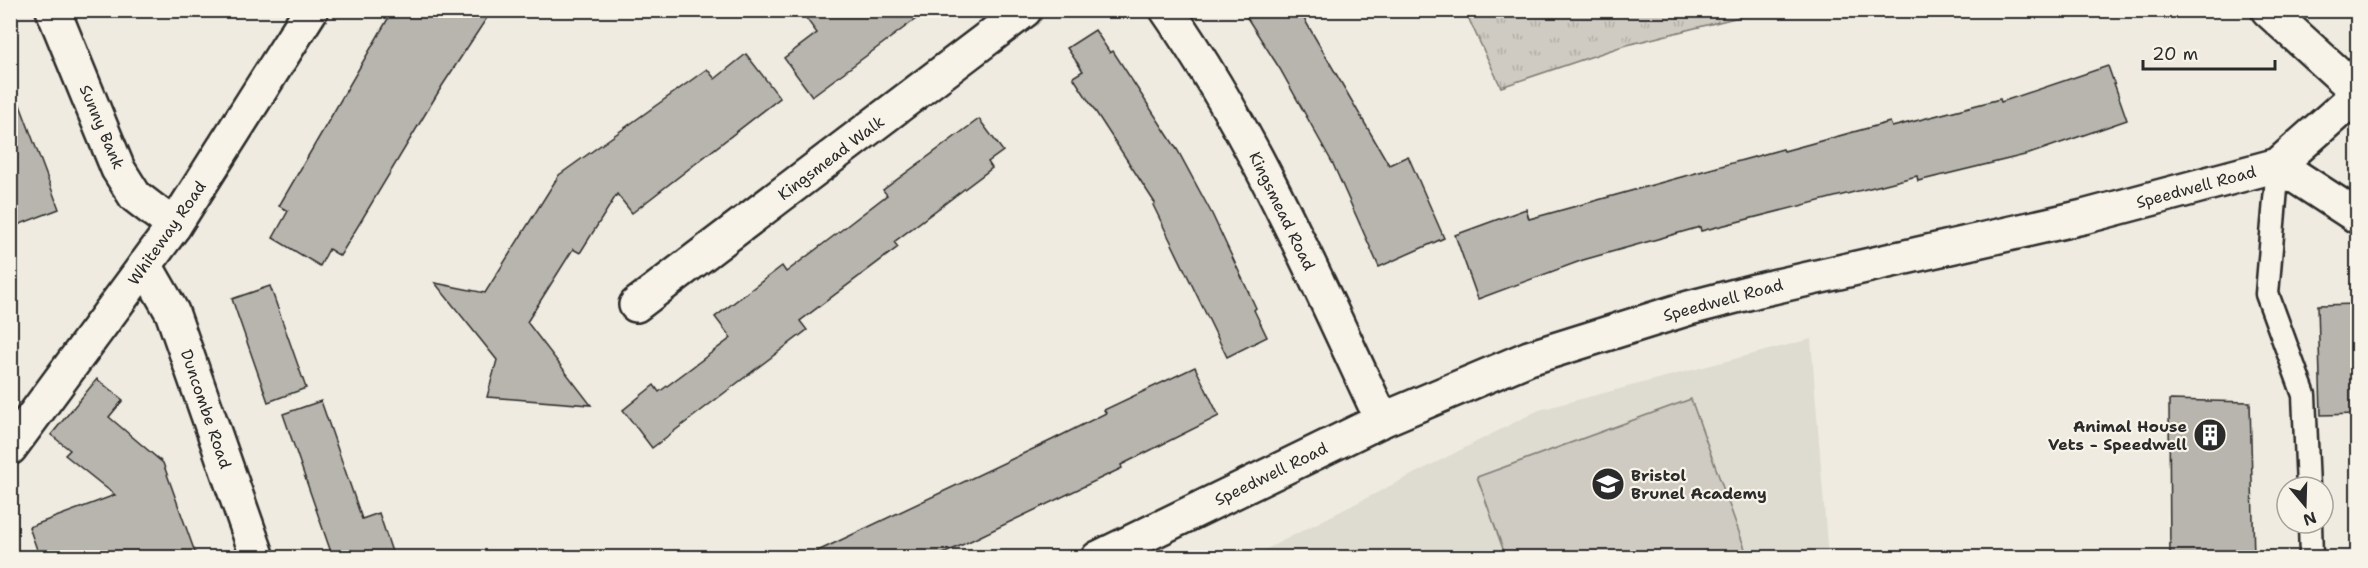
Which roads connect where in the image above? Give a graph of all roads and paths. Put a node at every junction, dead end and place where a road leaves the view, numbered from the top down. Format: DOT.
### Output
graph roads {
  1 [pos="53,10"];
  2 [pos="311,10"];
  3 [pos="1025,10"];
  4 [pos="1167,10"];
  5 [pos="2268,10"];
  6 [pos="2358,93"];
  7 [pos="2278,165"];
  8 [pos="2358,217"];
  9 [pos="174,226"];
  10 [pos="145,265"];
  11 [pos="636,305"];
  12 [pos="1382,420"];
  13 [pos="10,448"];
  14 [pos="2307,475"];
  15 [pos="2310,535"];
  16 [pos="258,558"];
  17 [pos="1098,558"];
  18 [pos="2311,558"];
  1 -- 9 [label="street, Sunny Bank"];
  2 -- 9 [label="street, Whiteway Road"];
  3 -- 11 [label="street, Kingsmead Walk"];
  4 -- 12 [label="street, Kingsmead Road"];
  5 -- 6 [label="street"];
  6 -- 7 [label="street, Speedwell Road"];
  7 -- 8 [label="street"];
  7 -- 12 [label="street, Speedwell Road"];
  7 -- 14 [label="lane"];
  9 -- 10 [label="street, Whiteway Road"];
  10 -- 13 [label="street, Whiteway Road"];
  10 -- 16 [label="street, Duncombe Road"];
  12 -- 17 [label="street, Speedwell Road"];
  15 -- 18 [label="lane"];
}
